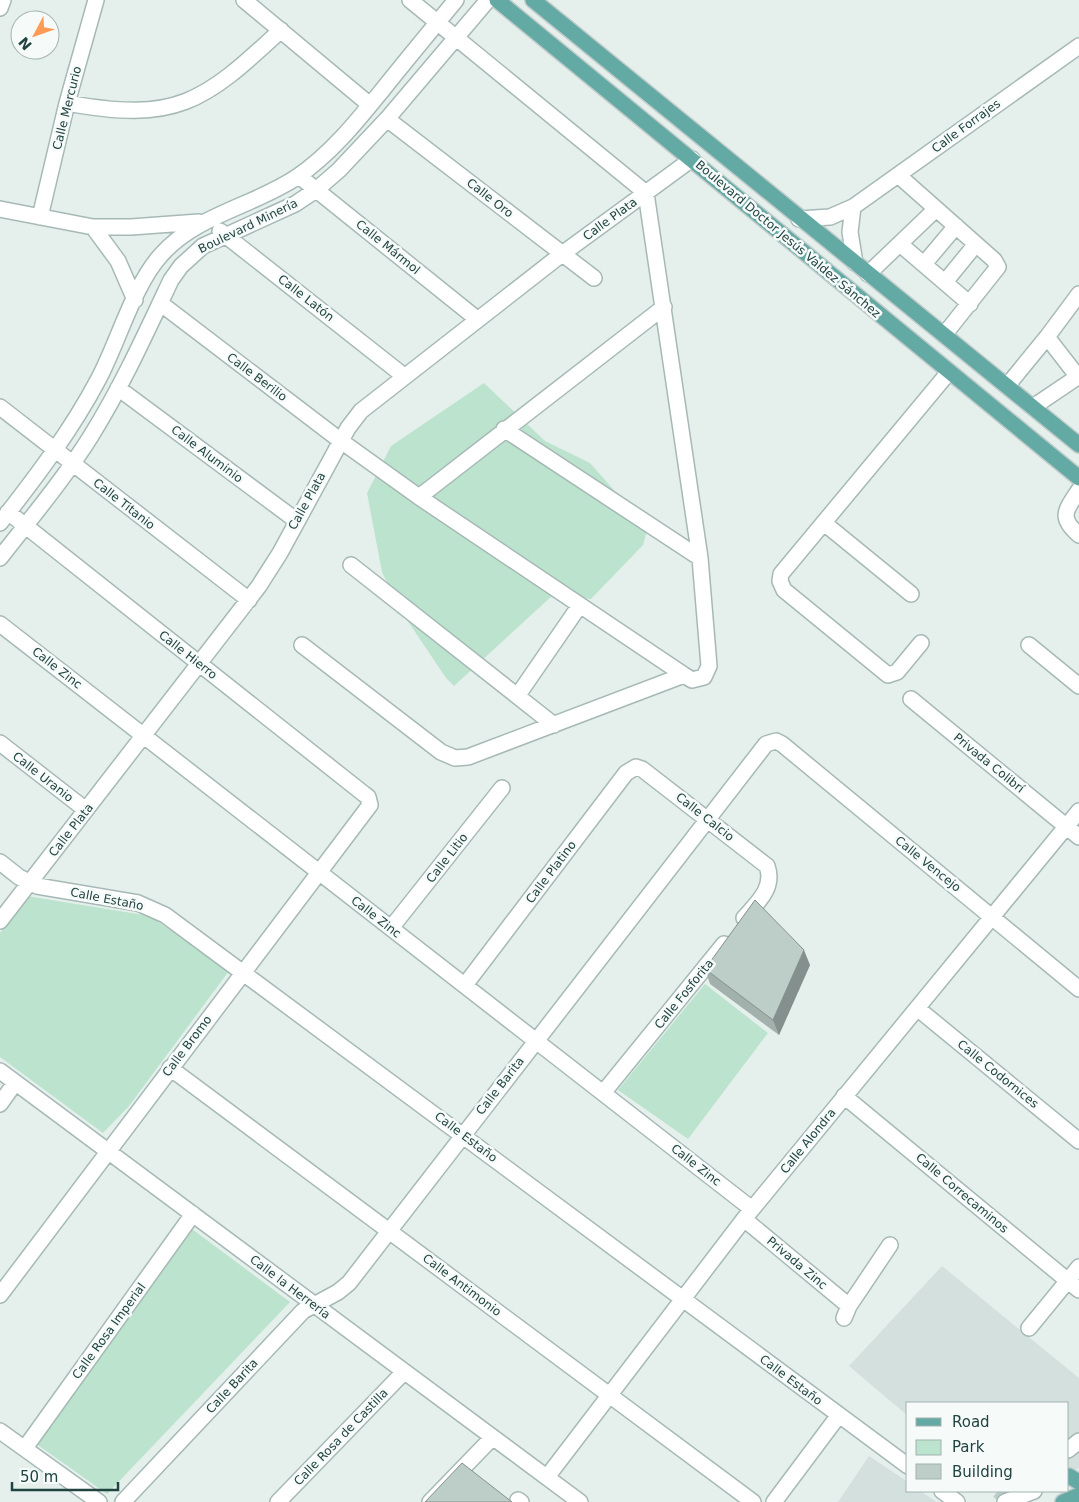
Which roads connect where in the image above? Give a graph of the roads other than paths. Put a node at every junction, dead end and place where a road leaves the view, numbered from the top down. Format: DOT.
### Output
graph roads {
  1 [pos="2,0"];
  2 [pos="96,0"];
  3 [pos="244,0"];
  4 [pos="410,0"];
  5 [pos="456,0"];
  6 [pos="488,0"];
  7 [pos="497,0"];
  8 [pos="533,0"];
  9 [pos="0,8"];
  10 [pos="438,23"];
  11 [pos="281,30"];
  12 [pos="456,37"];
  13 [pos="1079,46"];
  14 [pos="67,102"];
  15 [pos="370,106"];
  16 [pos="387,119"];
  17 [pos="692,159"];
  18 [pos="898,175"];
  19 [pos="298,176"];
  20 [pos="316,190"];
  21 [pos="646,193"];
  22 [pos="854,207"];
  23 [pos="936,208"];
  24 [pos="0,210"];
  25 [pos="40,218"];
  26 [pos="799,219"];
  27 [pos="208,221"];
  28 [pos="956,226"];
  29 [pos="93,227"];
  30 [pos="226,235"];
  31 [pos="900,244"];
  32 [pos="976,244"];
  33 [pos="562,254"];
  34 [pos="854,263"];
  35 [pos="924,264"];
  36 [pos="868,274"];
  37 [pos="594,278"];
  38 [pos="945,282"];
  39 [pos="1079,294"];
  40 [pos="134,300"];
  41 [pos="160,303"];
  42 [pos="970,304"];
  43 [pos="664,307"];
  44 [pos="477,319"];
  45 [pos="944,335"];
  46 [pos="118,337"];
  47 [pos="1047,337"];
  48 [pos="138,348"];
  49 [pos="950,372"];
  50 [pos="404,376"];
  51 [pos="1079,376"];
  52 [pos="1006,386"];
  53 [pos="118,388"];
  54 [pos="0,407"];
  55 [pos="1033,407"];
  56 [pos="504,429"];
  57 [pos="340,441"];
  58 [pos="1079,445"];
  59 [pos="55,451"];
  60 [pos="72,464"];
  61 [pos="1079,478"];
  62 [pos="1079,490"];
  63 [pos="419,497"];
  64 [pos="4,518"];
  65 [pos="296,521"];
  66 [pos="824,522"];
  67 [pos="25,526"];
  68 [pos="1079,534"];
  69 [pos="0,558"];
  70 [pos="700,558"];
  71 [pos="351,565"];
  72 [pos="911,594"];
  73 [pos="249,600"];
  74 [pos="580,605"];
  75 [pos="0,624"];
  76 [pos="921,643"];
  77 [pos="302,645"];
  78 [pos="1029,645"];
  79 [pos="200,664"];
  80 [pos="684,675"];
  81 [pos="1079,686"];
  82 [pos="518,695"];
  83 [pos="911,699"];
  84 [pos="554,724"];
  85 [pos="144,736"];
  86 [pos="776,741"];
  87 [pos="0,743"];
  88 [pos="642,769"];
  89 [pos="502,788"];
  90 [pos="368,797"];
  91 [pos="86,810"];
  92 [pos="1079,811"];
  93 [pos="707,818"];
  94 [pos="1066,827"];
  95 [pos="1079,837"];
  96 [pos="0,862"];
  97 [pos="767,866"];
  98 [pos="319,872"];
  99 [pos="30,883"];
  100 [pos="992,917"];
  101 [pos="0,921"];
  102 [pos="391,928"];
  103 [pos="243,972"];
  104 [pos="465,985"];
  105 [pos="1079,988"];
  106 [pos="917,1008"];
  107 [pos="535,1040"];
  108 [pos="170,1068"];
  109 [pos="0,1071"];
  110 [pos="15,1082"];
  111 [pos="603,1093"];
  112 [pos="844,1096"];
  113 [pos="0,1104"];
  114 [pos="463,1135"];
  115 [pos="1079,1141"];
  116 [pos="107,1151"];
  117 [pos="193,1214"];
  118 [pos="748,1214"];
  119 [pos="389,1231"];
  120 [pos="890,1245"];
  121 [pos="1079,1267"];
  122 [pos="1073,1286"];
  123 [pos="0,1295"];
  124 [pos="683,1299"];
  125 [pos="313,1305"];
  126 [pos="1029,1328"];
  127 [pos="404,1372"];
  128 [pos="609,1395"];
  129 [pos="839,1416"];
  130 [pos="0,1431"];
  131 [pos="492,1438"];
  132 [pos="25,1448"];
  133 [pos="906,1465"];
  134 [pos="546,1477"];
  135 [pos="943,1492"];
  136 [pos="1031,1492"];
  137 [pos="1079,1495"];
  138 [pos="99,1502"];
  139 [pos="124,1502"];
  140 [pos="278,1502"];
  141 [pos="430,1502"];
  142 [pos="580,1502"];
  143 [pos="753,1502"];
  144 [pos="774,1502"];
  145 [pos="957,1502"];
  146 [pos="1005,1502"];
  147 [pos="1063,1502"];
  1 -- 9 [label="street"];
  2 -- 14 [label="street, Calle Mercurio"];
  3 -- 11 [label="street"];
  4 -- 10 [label="street"];
  5 -- 10 [label="street, Boulevard Minería"];
  6 -- 12 [label="street, Boulevard Minería"];
  7 -- 17 [label="main road, Boulevard Doctor Jesús Valdez Sánchez"];
  8 -- 26 [label="main road, Boulevard Doctor Jesús Valdez Sánchez"];
  10 -- 12 [label="street"];
  10 -- 15 [label="street, Boulevard Minería"];
  11 -- 14 [label="street"];
  11 -- 15 [label="street"];
  12 -- 16 [label="street, Boulevard Minería"];
  12 -- 21 [label="street"];
  13 -- 18 [label="street, Calle Forrajes"];
  14 -- 25 [label="street, Calle Mercurio"];
  15 -- 19 [label="street, Boulevard Minería"];
  16 -- 20 [label="street, Boulevard Minería"];
  16 -- 33 [label="street, Calle Oro"];
  17 -- 21 [label="street, Calle Plata"];
  17 -- 49 [label="main road, Boulevard Doctor Jesús Valdez Sánchez"];
  18 -- 22 [label="street, Calle Forrajes"];
  18 -- 23 [label="street"];
  19 -- 20 [label="street, Calle Mármol"];
  19 -- 27 [label="street, Boulevard Minería"];
  20 -- 30 [label="street, Boulevard Minería"];
  20 -- 44 [label="street, Calle Mármol"];
  21 -- 33 [label="street, Calle Plata"];
  21 -- 43 [label="street"];
  22 -- 26 [label="street, Calle Forrajes"];
  22 -- 34 [label="street"];
  23 -- 28 [label="street"];
  23 -- 31 [label="street"];
  24 -- 25 [label="street"];
  25 -- 29 [label="street"];
  26 -- 34 [label="main road, Boulevard Doctor Jesús Valdez Sánchez"];
  27 -- 29 [label="street"];
  27 -- 30 [label="street, Calle Latón"];
  27 -- 40 [label="street, Boulevard Minería"];
  28 -- 32 [label="street"];
  28 -- 35 [label="street"];
  29 -- 40 [label="street"];
  30 -- 41 [label="street, Boulevard Minería"];
  30 -- 50 [label="street, Calle Latón"];
  31 -- 35 [label="street"];
  31 -- 36 [label="street"];
  32 -- 38 [label="street"];
  32 -- 42 [label="street"];
  33 -- 37 [label="street, Calle Oro"];
  33 -- 44 [label="street, Calle Plata"];
  34 -- 36 [label="main road, Boulevard Doctor Jesús Valdez Sánchez"];
  35 -- 38 [label="street"];
  36 -- 45 [label="main road, Boulevard Doctor Jesús Valdez Sánchez"];
  38 -- 42 [label="street"];
  39 -- 47 [label="street"];
  40 -- 46 [label="street, Boulevard Minería"];
  41 -- 48 [label="street, Boulevard Minería"];
  41 -- 57 [label="street, Calle Berilio"];
  42 -- 45 [label="street"];
  43 -- 56 [label="street"];
  43 -- 70 [label="street"];
  44 -- 50 [label="street, Calle Plata"];
  45 -- 52 [label="main road, Boulevard Doctor Jesús Valdez Sánchez"];
  46 -- 48 [label="street"];
  46 -- 59 [label="street, Boulevard Minería"];
  47 -- 51 [label="street"];
  47 -- 52 [label="street"];
  48 -- 53 [label="street, Boulevard Minería"];
  49 -- 61 [label="main road, Boulevard Doctor Jesús Valdez Sánchez"];
  49 -- 66 [label="street"];
  50 -- 57 [label="street, Calle Plata"];
  51 -- 55 [label="street"];
  52 -- 55 [label="main road, Boulevard Doctor Jesús Valdez Sánchez"];
  53 -- 60 [label="street, Boulevard Minería"];
  53 -- 65 [label="street, Calle Aluminio"];
  54 -- 59 [label="street, Calle Titanio"];
  55 -- 58 [label="main road, Boulevard Doctor Jesús Valdez Sánchez"];
  56 -- 63 [label="street"];
  56 -- 70 [label="street"];
  57 -- 63 [label="street, Calle Berilio"];
  57 -- 65 [label="street, Calle Plata"];
  59 -- 60 [label="street, Calle Titanio"];
  59 -- 64 [label="street, Boulevard Minería"];
  60 -- 67 [label="street, Boulevard Minería"];
  60 -- 73 [label="street, Calle Titanio"];
  62 -- 68 [label="street"];
  63 -- 74 [label="street, Calle Berilio"];
  64 -- 67 [label="street, Calle Hierro"];
  65 -- 73 [label="street, Calle Plata"];
  66 -- 72 [label="street"];
  66 -- 76 [label="street"];
  67 -- 69 [label="street, Boulevard Minería"];
  67 -- 79 [label="street, Calle Hierro"];
  70 -- 80 [label="street"];
  71 -- 82 [label="street"];
  73 -- 79 [label="street, Calle Plata"];
  74 -- 80 [label="street, Calle Berilio"];
  74 -- 82 [label="street"];
  75 -- 85 [label="street, Calle Zinc"];
  77 -- 84 [label="street"];
  78 -- 81 [label="street"];
  79 -- 85 [label="street, Calle Plata"];
  79 -- 90 [label="street, Calle Hierro"];
  80 -- 84 [label="street"];
  82 -- 84 [label="street"];
  83 -- 94 [label="street, Privada Colibrí"];
  85 -- 91 [label="street, Calle Plata"];
  85 -- 98 [label="street, Calle Zinc"];
  86 -- 93 [label="street, Calle Barita"];
  86 -- 100 [label="street, Calle Vencejo"];
  87 -- 91 [label="street, Calle Uranio"];
  88 -- 93 [label="street, Calle Calcio"];
  88 -- 104 [label="street, Calle Platino"];
  89 -- 102 [label="street, Calle Litio"];
  90 -- 98 [label="street, Calle Bromo"];
  91 -- 99 [label="street, Calle Plata"];
  92 -- 94 [label="street, Calle Alondra"];
  93 -- 97 [label="street, Calle Calcio"];
  93 -- 107 [label="street, Calle Barita"];
  94 -- 95 [label="street, Privada Colibrí"];
  94 -- 100 [label="street, Calle Alondra"];
  96 -- 99 [label="street, Calle Estaño"];
  97 -- 111 [label="street, Calle Fosforita"];
  98 -- 102 [label="street, Calle Zinc"];
  98 -- 103 [label="street, Calle Bromo"];
  99 -- 101 [label="street, Calle Plata"];
  99 -- 103 [label="street, Calle Estaño"];
  100 -- 105 [label="street, Calle Vencejo"];
  100 -- 106 [label="street, Calle Alondra"];
  102 -- 104 [label="street, Calle Zinc"];
  103 -- 108 [label="street, Calle Bromo"];
  103 -- 114 [label="street, Calle Estaño"];
  104 -- 107 [label="street, Calle Zinc"];
  106 -- 112 [label="street, Calle Alondra"];
  106 -- 115 [label="street, Calle Codornices"];
  107 -- 111 [label="street, Calle Zinc"];
  107 -- 114 [label="street, Calle Barita"];
  108 -- 116 [label="street, Calle Bromo"];
  108 -- 119 [label="street, Calle Antimonio"];
  109 -- 110 [label="street, Calle la Herrería"];
  110 -- 113 [label="street"];
  110 -- 116 [label="street, Calle la Herrería"];
  111 -- 118 [label="street, Calle Zinc"];
  112 -- 118 [label="street, Calle Alondra"];
  112 -- 122 [label="street, Calle Correcaminos"];
  114 -- 119 [label="street, Calle Barita"];
  114 -- 124 [label="street, Calle Estaño"];
  116 -- 117 [label="street, Calle la Herrería"];
  116 -- 123 [label="street, Calle Bromo"];
  117 -- 125 [label="street, Calle la Herrería"];
  117 -- 132 [label="street, Calle Rosa Imperial"];
  118 -- 120 [label="street, Privada Zinc"];
  118 -- 124 [label="street, Calle Alondra"];
  119 -- 125 [label="street, Calle Barita"];
  119 -- 128 [label="street, Calle Antimonio"];
  121 -- 122 [label="street"];
  122 -- 126 [label="street"];
  124 -- 128 [label="street, Calle Alondra"];
  124 -- 129 [label="street, Calle Estaño"];
  125 -- 127 [label="street, Calle la Herrería"];
  125 -- 139 [label="street, Calle Barita"];
  127 -- 131 [label="street, Calle la Herrería"];
  127 -- 140 [label="street, Calle Rosa de Castilla"];
  128 -- 134 [label="street, Calle Alondra"];
  128 -- 143 [label="street, Calle Antimonio"];
  129 -- 133 [label="street, Calle Estaño"];
  129 -- 144 [label="street"];
  130 -- 132 [label="street"];
  131 -- 134 [label="street, Calle la Herrería"];
  131 -- 141 [label="street"];
  132 -- 138 [label="street"];
  134 -- 142 [label="street, Calle la Herrería"];
  135 -- 145 [label="street"];
  136 -- 146 [label="street"];
  137 -- 147 [label="main road"];
}
